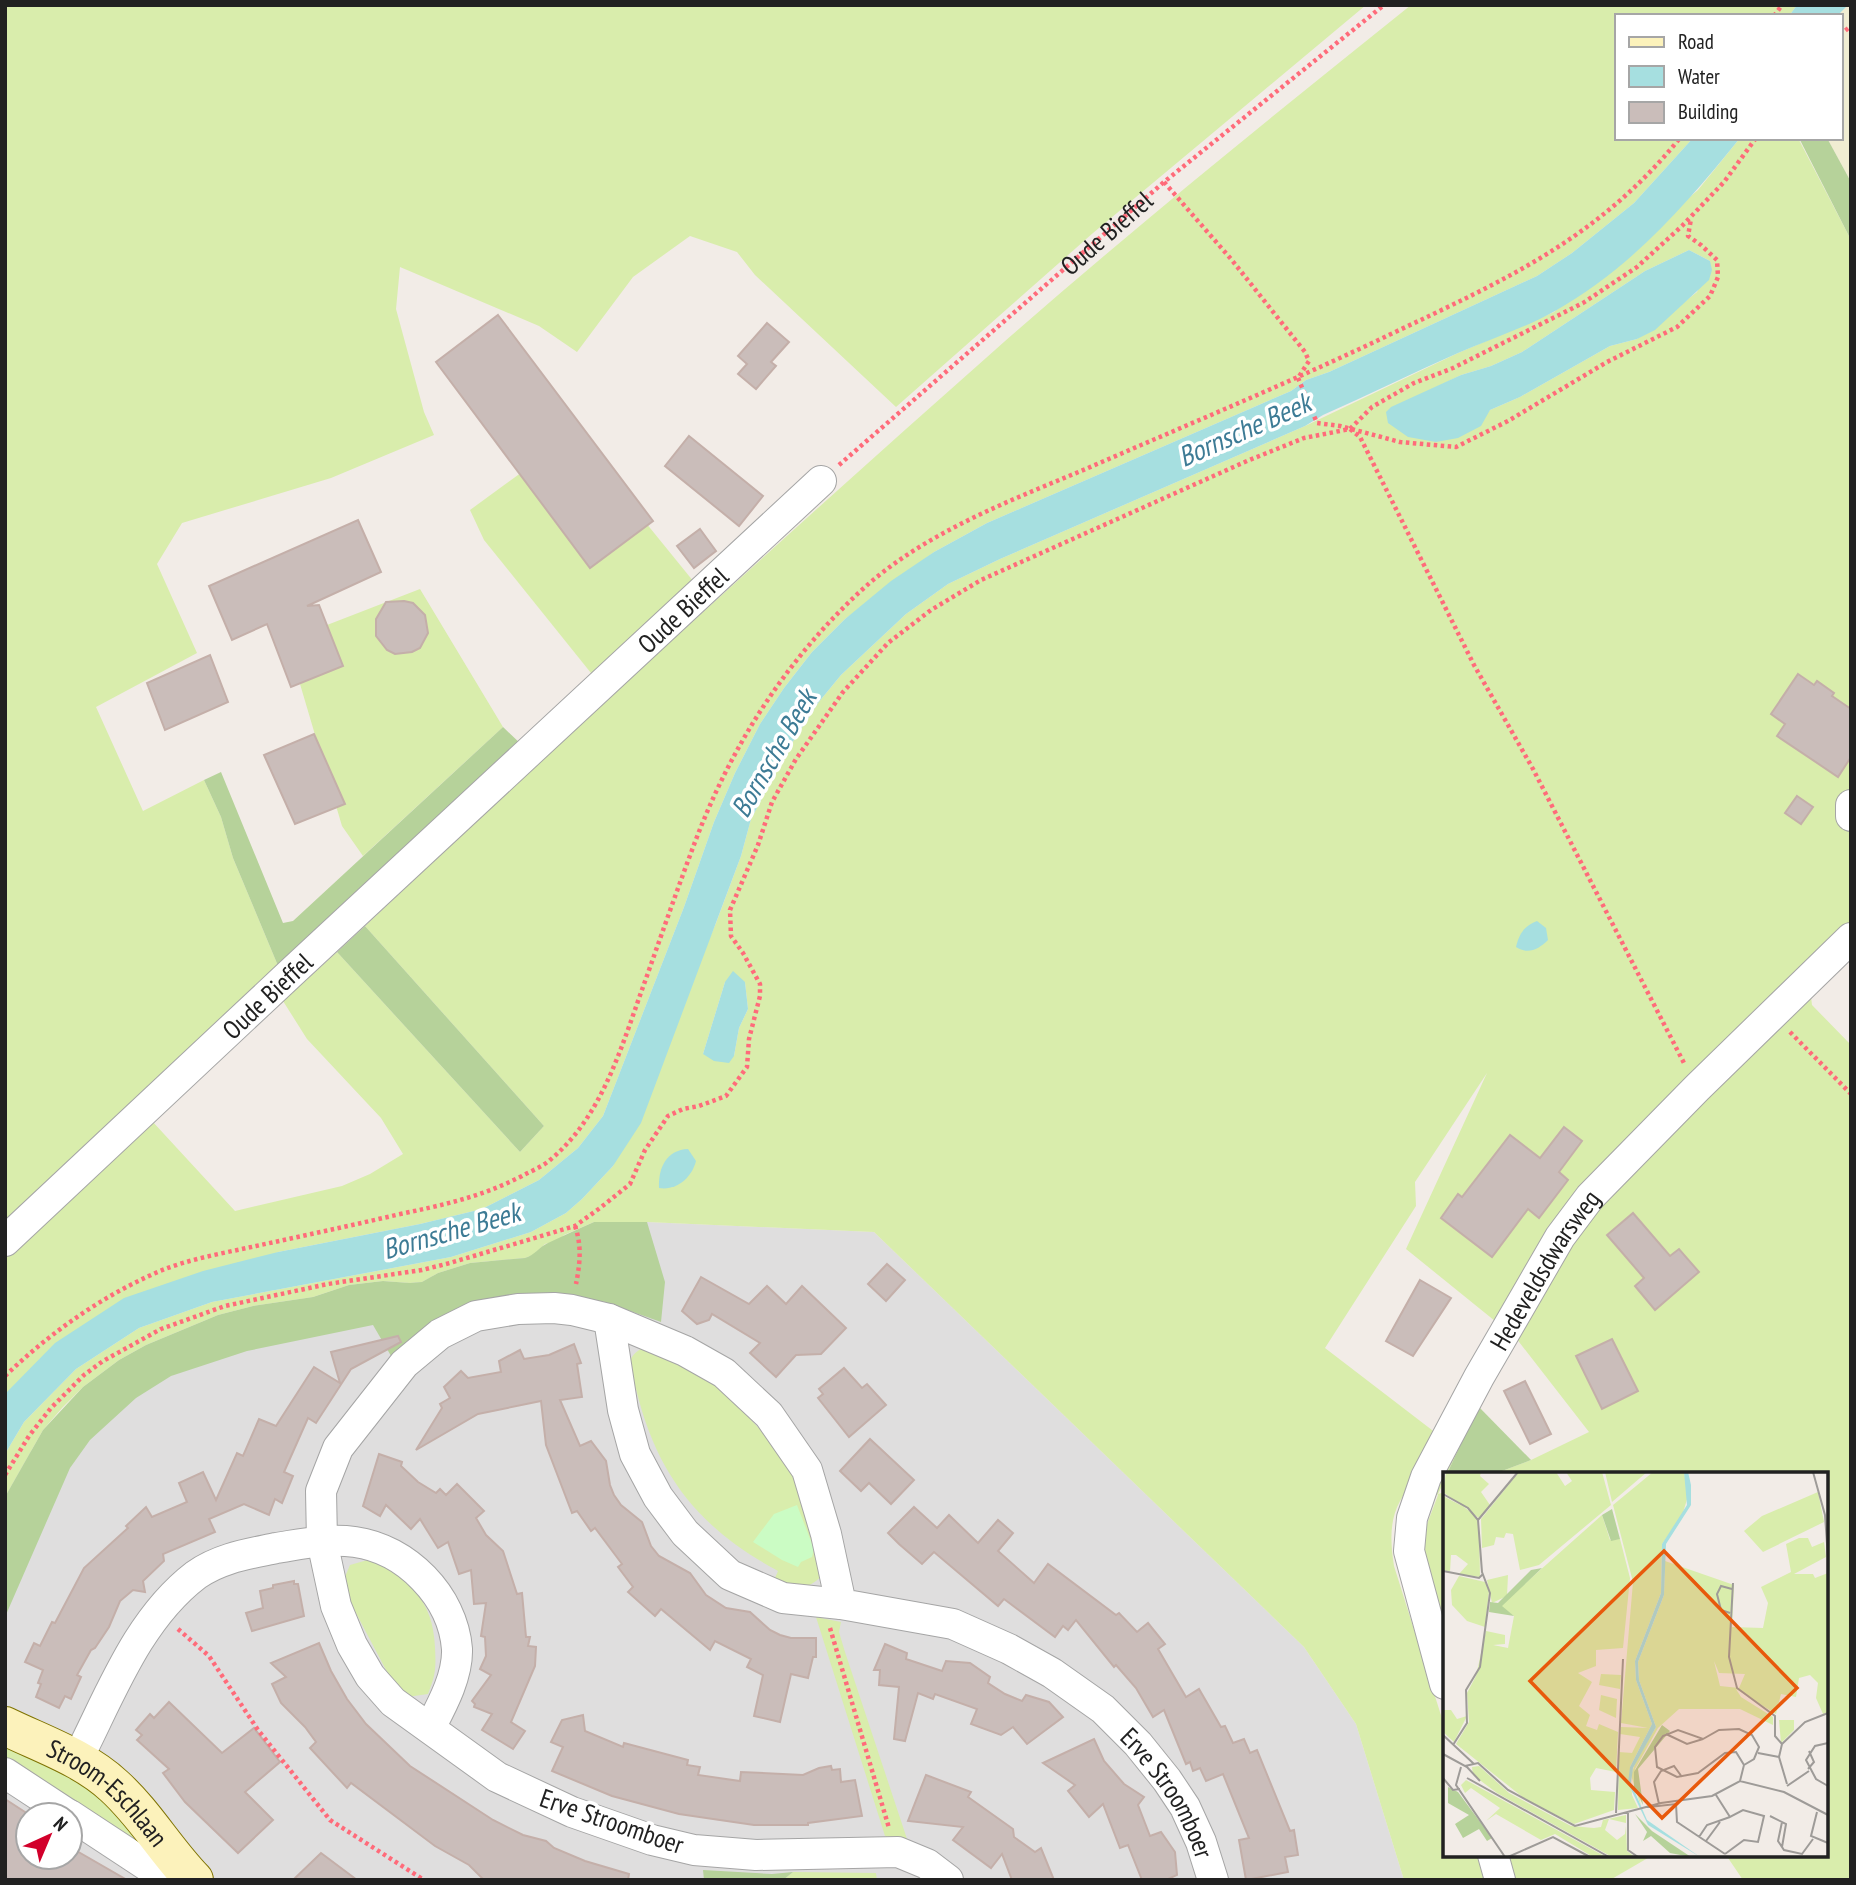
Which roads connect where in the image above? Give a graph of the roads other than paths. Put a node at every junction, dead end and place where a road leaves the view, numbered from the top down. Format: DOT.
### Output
graph roads {
  1 [pos="821,481"];
  2 [pos="1851,805"];
  3 [pos="1851,816"];
  4 [pos="1851,938"];
  5 [pos="5,1241"];
  6 [pos="609,1319"];
  7 [pos="322,1541"];
  8 [pos="832,1604"];
  9 [pos="1443,1677"];
  10 [pos="5,1726"];
  11 [pos="430,1728"];
  12 [pos="77,1760"];
  13 [pos="5,1773"];
  14 [pos="48,1801"];
  15 [pos="84,1824"];
  16 [pos="1494,1857"];
  17 [pos="180,1880"];
  18 [pos="194,1880"];
  19 [pos="948,1880"];
  20 [pos="1213,1880"];
  21 [pos="1500,1880"];
  1 -- 5 [label="street, Oude Bieffel"];
  2 -- 3 [label="street"];
  4 -- 9 [label="street, Hedeveldsdwarsweg"];
  6 -- 7 [label="street, Erve Stroomboer"];
  6 -- 8 [label="street, Erve Stroomboer"];
  6 -- 8 [label="street, Erve Stroomboer"];
  7 -- 11 [label="street, Erve Stroomboer"];
  7 -- 11 [label="street"];
  7 -- 12 [label="street"];
  8 -- 20 [label="street, Erve Stroomboer"];
  10 -- 12 [label="street, Stroom-Eschlaan"];
  11 -- 19 [label="street, Erve Stroomboer"];
  12 -- 18 [label="street, Stroom-Eschlaan"];
  13 -- 14 [label="street, Stroom-Eschlaan"];
  15 -- 17 [label="street, Stroom-Eschlaan"];
  16 -- 21 [label="street"];
}
